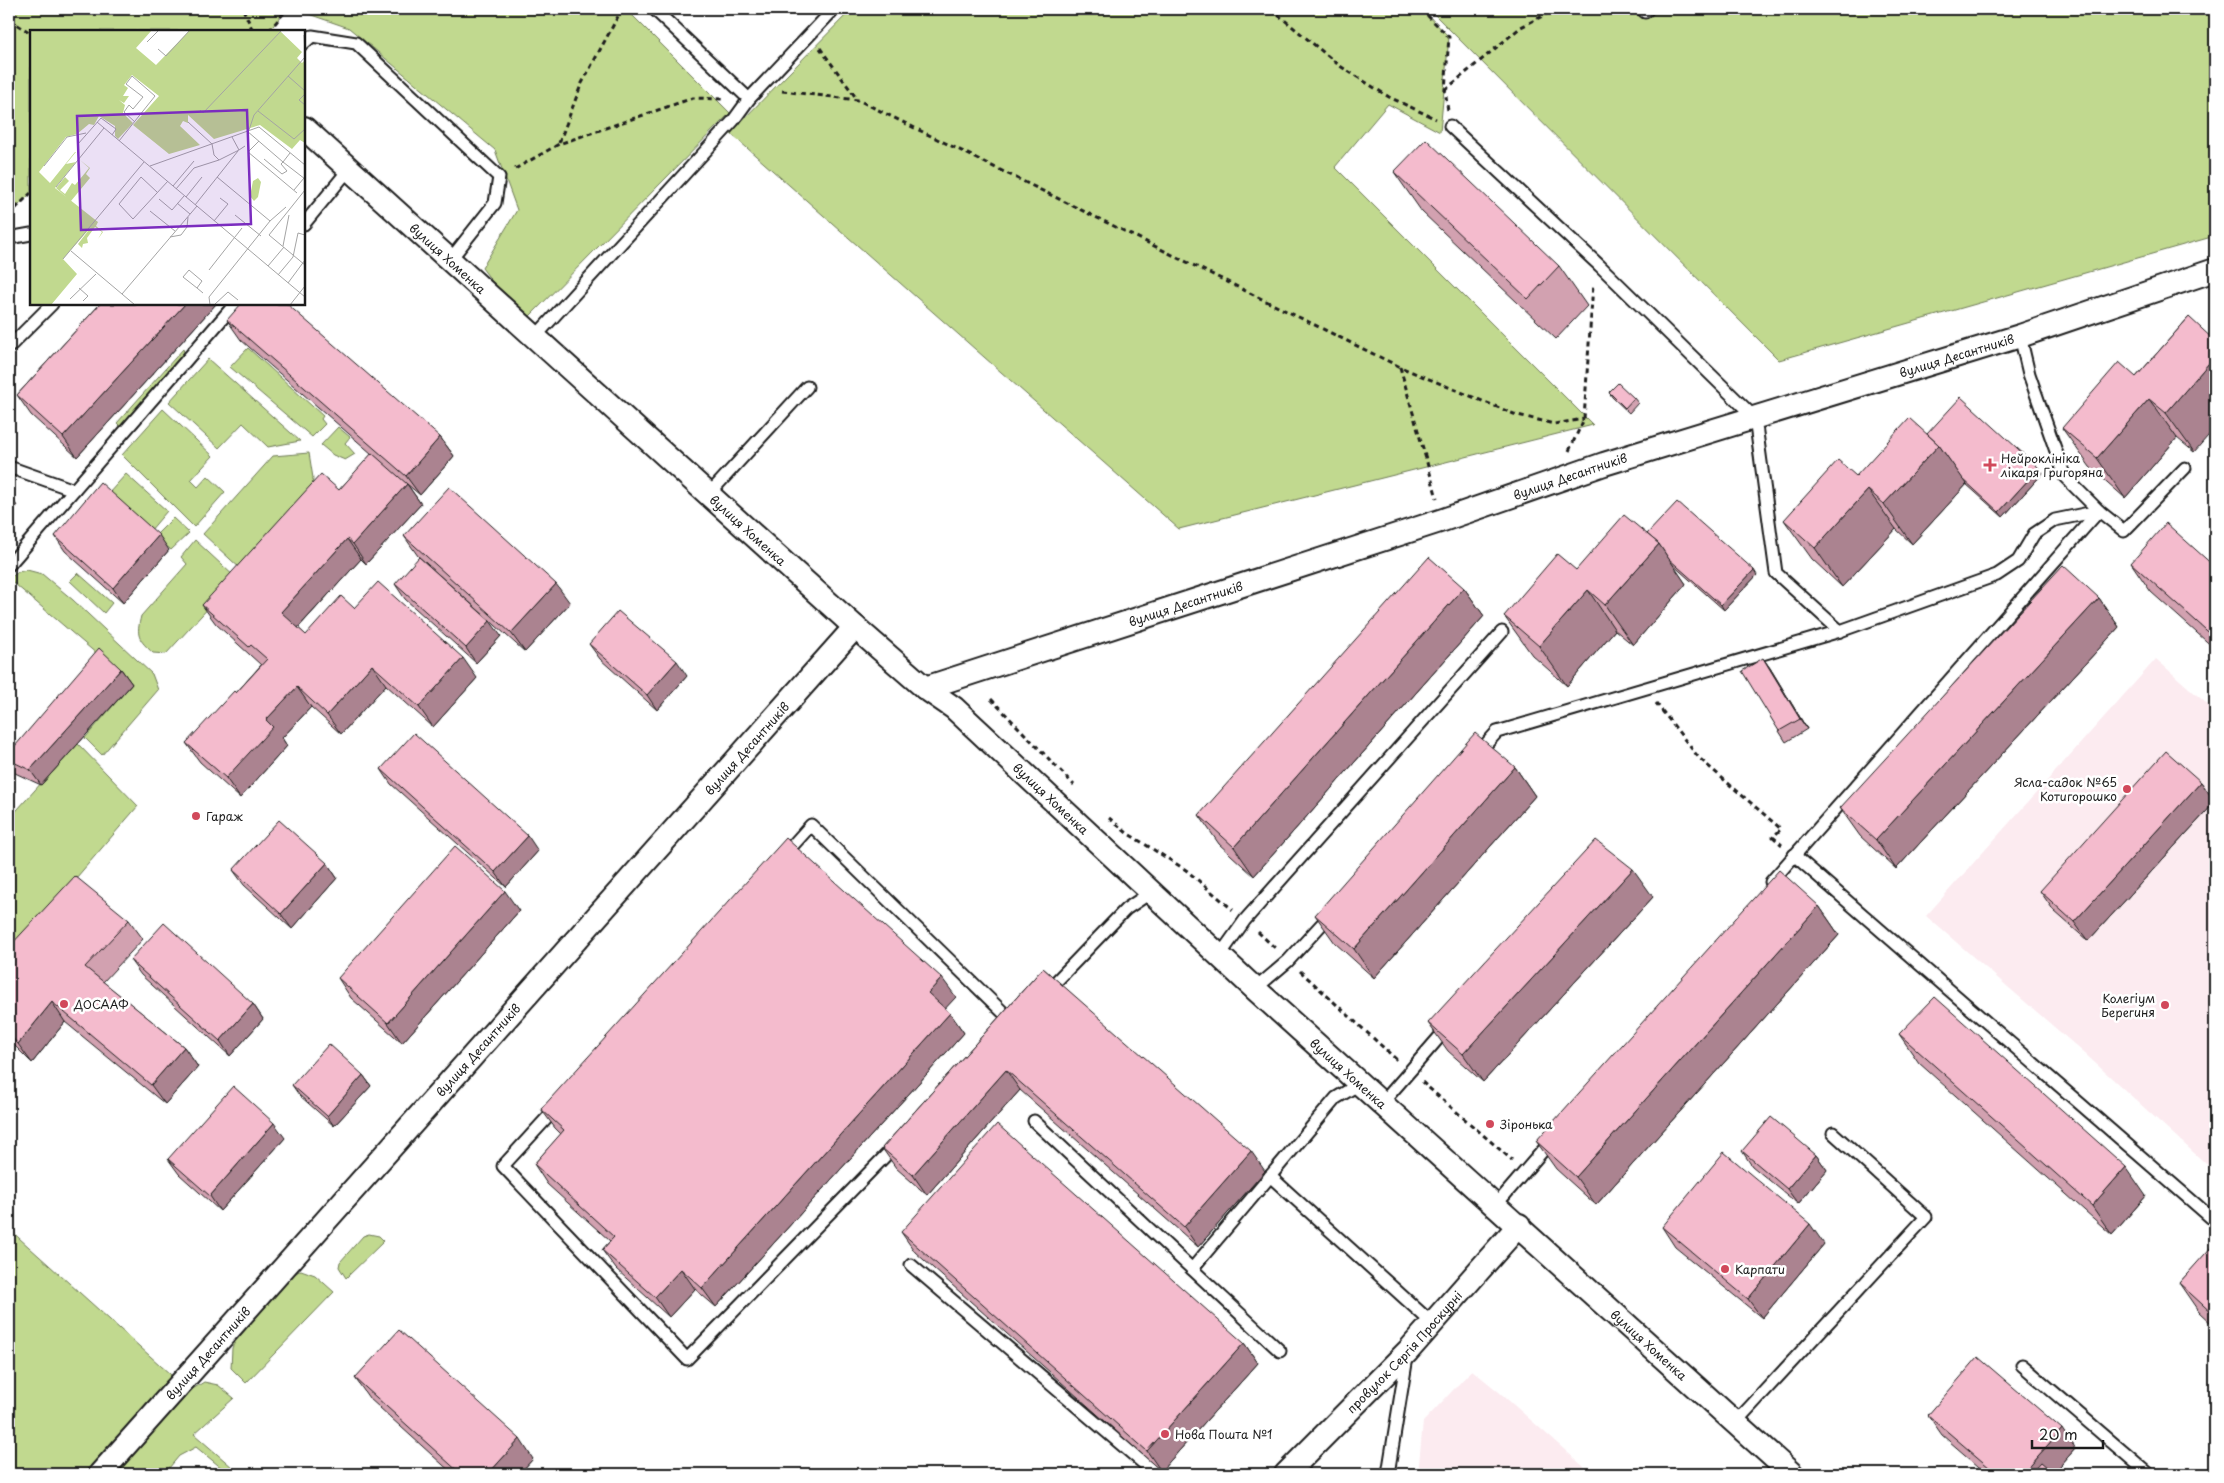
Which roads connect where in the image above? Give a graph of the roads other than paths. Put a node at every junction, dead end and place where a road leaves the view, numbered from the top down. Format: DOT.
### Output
graph roads {
  1 [pos="654,9"];
  2 [pos="834,9"];
  3 [pos="1642,9"];
  4 [pos="1648,9"];
  5 [pos="305,43"];
  6 [pos="749,99"];
  7 [pos="1450,126"];
  8 [pos="305,129"];
  9 [pos="350,168"];
  10 [pos="305,223"];
  11 [pos="30,234"];
  12 [pos="9,238"];
  13 [pos="450,260"];
  14 [pos="2215,270"];
  15 [pos="51,305"];
  16 [pos="235,305"];
  17 [pos="536,336"];
  18 [pos="2020,336"];
  19 [pos="9,347"];
  20 [pos="807,387"];
  21 [pos="1755,418"];
  22 [pos="9,467"];
  23 [pos="2185,468"];
  24 [pos="74,490"];
  25 [pos="708,495"];
  26 [pos="2099,511"];
  27 [pos="9,564"];
  28 [pos="855,627"];
  29 [pos="1840,631"];
  30 [pos="1502,632"];
  31 [pos="926,688"];
  32 [pos="1470,761"];
  33 [pos="1794,855"];
  34 [pos="777,862"];
  35 [pos="1152,891"];
  36 [pos="1762,893"];
  37 [pos="1342,902"];
  38 [pos="1220,955"];
  39 [pos="1255,989"];
  40 [pos="1041,997"];
  41 [pos="1456,1019"];
  42 [pos="1015,1024"];
  43 [pos="1361,1083"];
  44 [pos="563,1100"];
  45 [pos="1383,1102"];
  46 [pos="1034,1121"];
  47 [pos="1833,1133"];
  48 [pos="1558,1134"];
  49 [pos="904,1138"];
  50 [pos="1270,1176"];
  51 [pos="1496,1205"];
  52 [pos="2215,1222"];
  53 [pos="1519,1226"];
  54 [pos="911,1265"];
  55 [pos="1192,1269"];
  56 [pos="1432,1324"];
  57 [pos="1280,1350"];
  58 [pos="1408,1351"];
  59 [pos="2022,1365"];
  60 [pos="1735,1423"];
  61 [pos="100,1474"];
  62 [pos="1156,1474"];
  63 [pos="1286,1474"];
  64 [pos="1388,1474"];
  65 [pos="1792,1474"];
  66 [pos="2149,1474"];
  1 -- 6 [label="lane"];
  2 -- 6 [label="lane"];
  3 -- 4 [label="lane"];
  5 -- 13 [label="lane"];
  6 -- 17 [label="lane"];
  7 -- 21 [label="lane"];
  8 -- 9 [label="street, вулиця Хоменка"];
  9 -- 10 [label="lane"];
  9 -- 13 [label="street, вулиця Хоменка"];
  11 -- 12 [label="lane"];
  13 -- 17 [label="street, вулиця Хоменка"];
  14 -- 18 [label="street, вулиця Десантників"];
  15 -- 19 [label="lane"];
  16 -- 24 [label="lane"];
  17 -- 25 [label="street, вулиця Хоменка"];
  18 -- 21 [label="street, вулиця Десантників"];
  18 -- 26 [label="lane"];
  20 -- 25 [label="lane"];
  21 -- 29 [label="lane"];
  21 -- 31 [label="street, вулиця Десантників"];
  22 -- 24 [label="lane"];
  23 -- 26 [label="lane"];
  24 -- 27 [label="lane"];
  25 -- 28 [label="street, вулиця Хоменка"];
  26 -- 29 [label="lane"];
  26 -- 33 [label="lane"];
  28 -- 31 [label="street, вулиця Хоменка"];
  28 -- 61 [label="street, вулиця Десантників"];
  29 -- 32 [label="lane"];
  30 -- 38 [label="lane"];
  31 -- 35 [label="street, вулиця Хоменка"];
  33 -- 36 [label="lane"];
  33 -- 52 [label="lane"];
  34 -- 42 [label="lane"];
  35 -- 38 [label="street, вулиця Хоменка"];
  35 -- 40 [label="lane"];
  37 -- 39 [label="lane"];
  38 -- 39 [label="street, вулиця Хоменка"];
  39 -- 43 [label="street, вулиця Хоменка"];
  41 -- 45 [label="lane"];
  43 -- 45 [label="street, вулиця Хоменка"];
  43 -- 50 [label="lane"];
  44 -- 49 [label="lane"];
  45 -- 51 [label="street, вулиця Хоменка"];
  46 -- 55 [label="lane"];
  47 -- 60 [label="lane"];
  48 -- 51 [label="lane"];
  50 -- 55 [label="lane"];
  50 -- 56 [label="lane"];
  51 -- 53 [label="street, вулиця Хоменка"];
  53 -- 56 [label="street, провулок Сергія Проскурні"];
  53 -- 60 [label="street, вулиця Хоменка"];
  54 -- 62 [label="lane"];
  55 -- 57 [label="lane"];
  56 -- 58 [label="street, провулок Сергія Проскурні"];
  58 -- 63 [label="street, провулок Сергія Проскурні"];
  58 -- 64 [label="lane"];
  59 -- 66 [label="lane"];
  60 -- 65 [label="street, вулиця Хоменка"];
}
